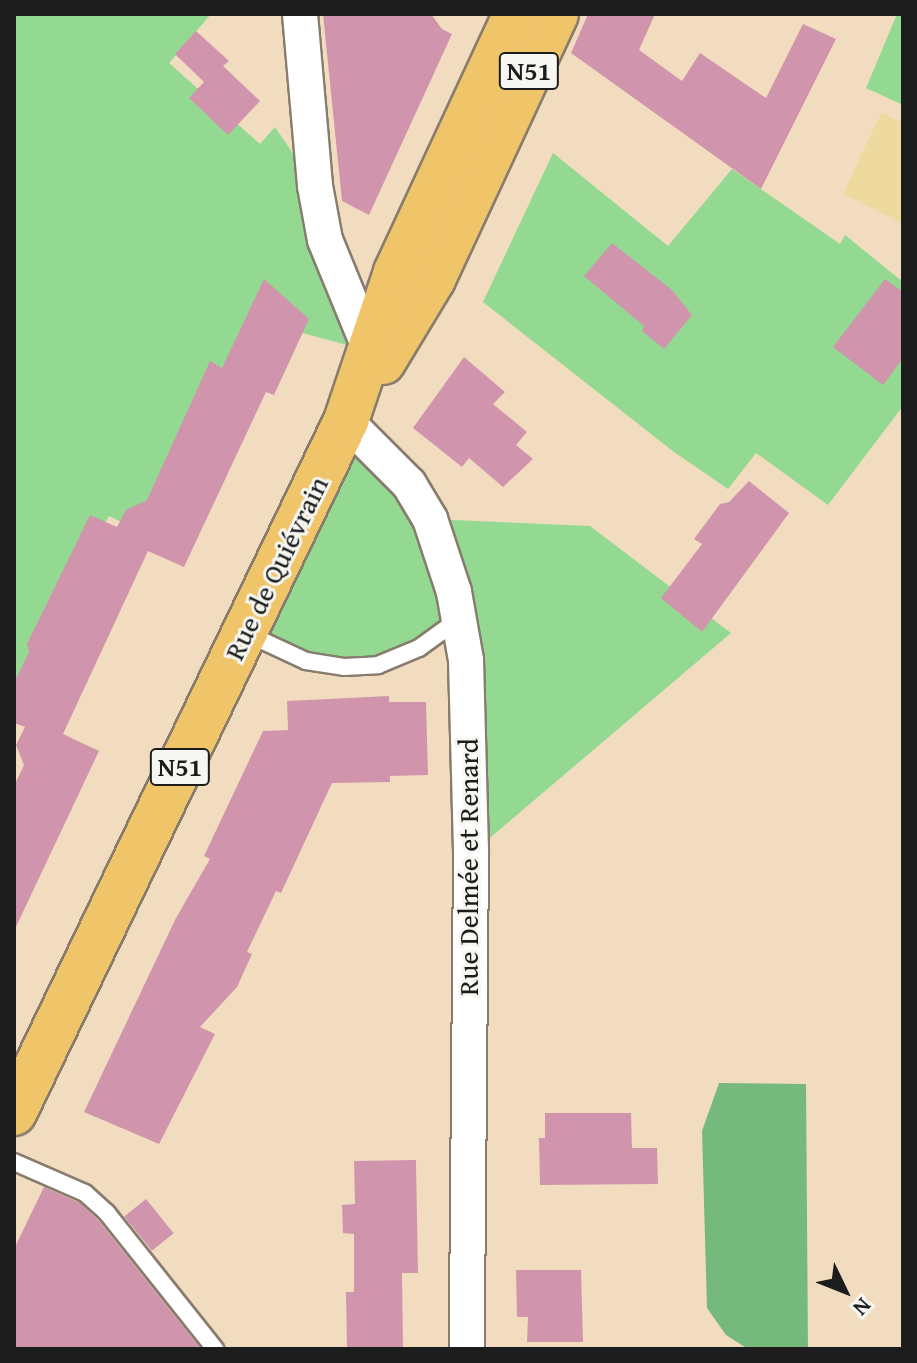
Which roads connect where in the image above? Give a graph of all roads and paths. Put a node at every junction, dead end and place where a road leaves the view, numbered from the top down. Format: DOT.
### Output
graph roads {
  1 [pos="300,14"];
  2 [pos="516,14"];
  3 [pos="556,14"];
  4 [pos="374,360"];
  5 [pos="346,421"];
  6 [pos="459,619"];
  7 [pos="245,632"];
  8 [pos="14,1113"];
  9 [pos="14,1162"];
  10 [pos="215,1349"];
  11 [pos="467,1349"];
  1 -- 4 [label="street"];
  2 -- 4 [label="main road, N51"];
  3 -- 4 [label="main road, N51"];
  4 -- 5 [label="main road, N51"];
  5 -- 6 [label="street, Rue Delmée et Renard"];
  5 -- 7 [label="main road, Rue de Quiévrain / N51"];
  6 -- 7 [label="lane"];
  6 -- 11 [label="street, Rue Delmée et Renard"];
  7 -- 8 [label="main road, Rue de Quiévrain / N51"];
  9 -- 10 [label="lane"];
}
